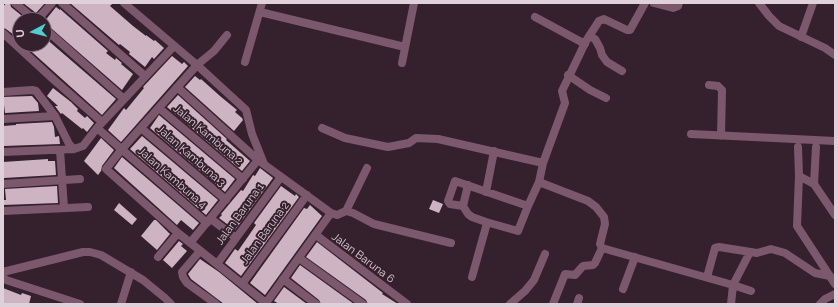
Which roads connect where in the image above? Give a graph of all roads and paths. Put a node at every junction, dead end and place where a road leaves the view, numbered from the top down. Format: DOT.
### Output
graph roads {
  1 [pos="15,3"];
  2 [pos="52,3"];
  3 [pos="62,3"];
  4 [pos="124,3"];
  5 [pos="262,3"];
  6 [pos="414,3"];
  7 [pos="645,3"];
  8 [pos="654,3"];
  9 [pos="679,3"];
  10 [pos="759,3"];
  11 [pos="813,3"];
  12 [pos="26,12"];
  13 [pos="44,12"];
  14 [pos="260,12"];
  15 [pos="535,17"];
  16 [pos="3,33"];
  17 [pos="52,35"];
  18 [pos="227,35"];
  19 [pos="589,36"];
  20 [pos="801,37"];
  21 [pos="12,40"];
  22 [pos="585,44"];
  23 [pos="174,46"];
  24 [pos="404,47"];
  25 [pos="26,52"];
  26 [pos="835,55"];
  27 [pos="245,62"];
  28 [pos="402,63"];
  29 [pos="197,65"];
  30 [pos="622,72"];
  31 [pos="568,75"];
  32 [pos="146,76"];
  33 [pos="709,85"];
  34 [pos="177,88"];
  35 [pos="3,92"];
  36 [pos="606,98"];
  37 [pos="124,99"];
  38 [pos="158,108"];
  39 [pos="55,116"];
  40 [pos="3,119"];
  41 [pos="100,125"];
  42 [pos="141,128"];
  43 [pos="322,128"];
  44 [pos="691,134"];
  45 [pos="720,136"];
  46 [pos="835,141"];
  47 [pos="798,147"];
  48 [pos="816,147"];
  49 [pos="74,149"];
  50 [pos="122,149"];
  51 [pos="60,150"];
  52 [pos="494,151"];
  53 [pos="3,152"];
  54 [pos="261,163"];
  55 [pos="543,163"];
  56 [pos="366,168"];
  57 [pos="799,176"];
  58 [pos="281,177"];
  59 [pos="80,179"];
  60 [pos="243,179"];
  61 [pos="62,180"];
  62 [pos="539,182"];
  63 [pos="3,184"];
  64 [pos="814,184"];
  65 [pos="468,185"];
  66 [pos="486,192"];
  67 [pos="306,195"];
  68 [pos="226,200"];
  69 [pos="463,206"];
  70 [pos="528,206"];
  71 [pos="88,207"];
  72 [pos="64,208"];
  73 [pos="3,211"];
  74 [pos="346,211"];
  75 [pos="331,213"];
  76 [pos="835,215"];
  77 [pos="209,221"];
  78 [pos="487,223"];
  79 [pos="178,233"];
  80 [pos="316,236"];
  81 [pos="236,238"];
  82 [pos="190,243"];
  83 [pos="451,243"];
  84 [pos="602,248"];
  85 [pos="200,251"];
  86 [pos="750,252"];
  87 [pos="544,254"];
  88 [pos="158,257"];
  89 [pos="635,257"];
  90 [pos="299,258"];
  91 [pos="216,264"];
  92 [pos="3,272"];
  93 [pos="131,272"];
  94 [pos="830,276"];
  95 [pos="3,277"];
  96 [pos="472,277"];
  97 [pos="707,278"];
  98 [pos="283,279"];
  99 [pos="242,284"];
  100 [pos="835,284"];
  101 [pos="733,285"];
  102 [pos="623,289"];
  103 [pos="751,291"];
  104 [pos="835,294"];
  105 [pos="395,301"];
  106 [pos="80,304"];
  107 [pos="121,304"];
  108 [pos="171,304"];
  109 [pos="216,304"];
  110 [pos="267,304"];
  111 [pos="316,304"];
  112 [pos="363,304"];
  113 [pos="407,304"];
  114 [pos="510,304"];
  115 [pos="553,304"];
  116 [pos="732,304"];
  117 [pos="820,304"];
  1 -- 12 [label="street"];
  2 -- 13 [label="street"];
  3 -- 32 [label="street"];
  4 -- 23 [label="street"];
  5 -- 14 [label="street"];
  6 -- 24 [label="street"];
  7 -- 19 [label="street"];
  8 -- 9 [label="street"];
  10 -- 20 [label="street"];
  11 -- 20 [label="street"];
  14 -- 24 [label="street"];
  14 -- 27 [label="street"];
  15 -- 22 [label="street"];
  16 -- 21 [label="street, Jalan Kambuna 4"];
  17 -- 37 [label="street"];
  18 -- 29 [label="street"];
  19 -- 22 [label="street"];
  19 -- 30 [label="street"];
  20 -- 26 [label="street"];
  22 -- 31 [label="street"];
  23 -- 29 [label="street"];
  23 -- 32 [label="street"];
  24 -- 28 [label="street"];
  25 -- 41 [label="street, Jalan Kambuna 4"];
  29 -- 34 [label="street"];
  29 -- 54 [label="street"];
  31 -- 36 [label="street"];
  31 -- 55 [label="street"];
  32 -- 37 [label="street"];
  33 -- 45 [label="street"];
  34 -- 38 [label="street"];
  34 -- 54 [label="street"];
  35 -- 39 [label="street"];
  37 -- 41 [label="street"];
  38 -- 42 [label="street"];
  38 -- 60 [label="street, Jalan Kambuna 2"];
  39 -- 40 [label="street"];
  39 -- 49 [label="street"];
  41 -- 49 [label="street"];
  41 -- 50 [label="street, Jalan Kambuna 4"];
  42 -- 50 [label="street"];
  42 -- 68 [label="street, Jalan Kambuna 3"];
  43 -- 52 [label="street"];
  44 -- 45 [label="street"];
  45 -- 46 [label="street"];
  47 -- 57 [label="street"];
  48 -- 64 [label="street"];
  49 -- 51 [label="street"];
  50 -- 77 [label="street, Jalan Kambuna 4"];
  50 -- 79 [label="street"];
  51 -- 53 [label="street"];
  51 -- 61 [label="street"];
  52 -- 55 [label="street"];
  52 -- 66 [label="street"];
  54 -- 58 [label="street"];
  54 -- 60 [label="street"];
  55 -- 62 [label="street"];
  56 -- 74 [label="street"];
  57 -- 64 [label="street"];
  57 -- 94 [label="street"];
  58 -- 67 [label="street"];
  58 -- 81 [label="street, Jalan Baruna 1"];
  59 -- 61 [label="street"];
  60 -- 68 [label="street"];
  61 -- 63 [label="street"];
  61 -- 72 [label="street"];
  62 -- 70 [label="street"];
  62 -- 84 [label="street"];
  64 -- 76 [label="street"];
  65 -- 66 [label="street"];
  65 -- 69 [label="street"];
  65 -- 69 [label="street"];
  66 -- 70 [label="street"];
  67 -- 75 [label="street"];
  67 -- 99 [label="street, Jalan Baruna 2"];
  68 -- 77 [label="street"];
  69 -- 78 [label="street"];
  70 -- 78 [label="street"];
  71 -- 72 [label="street"];
  72 -- 73 [label="street"];
  74 -- 75 [label="street"];
  74 -- 83 [label="street"];
  75 -- 80 [label="street"];
  77 -- 81 [label="street, Jalan Kambuna 4"];
  77 -- 82 [label="street"];
  78 -- 96 [label="street"];
  79 -- 82 [label="street"];
  79 -- 88 [label="street"];
  80 -- 90 [label="street"];
  80 -- 105 [label="street, Jalan Baruna 6"];
  81 -- 91 [label="street, Jalan Baruna 1"];
  82 -- 85 [label="street"];
  84 -- 89 [label="street"];
  84 -- 115 [label="street"];
  85 -- 91 [label="street"];
  85 -- 109 [label="street"];
  86 -- 94 [label="street"];
  86 -- 97 [label="street"];
  86 -- 101 [label="street"];
  87 -- 114 [label="street"];
  89 -- 97 [label="street"];
  89 -- 102 [label="street"];
  90 -- 98 [label="street"];
  90 -- 112 [label="street"];
  91 -- 99 [label="street"];
  92 -- 93 [label="street"];
  93 -- 107 [label="street"];
  93 -- 108 [label="street"];
  94 -- 100 [label="street"];
  95 -- 106 [label="street"];
  97 -- 101 [label="street"];
  98 -- 110 [label="street"];
  98 -- 111 [label="street"];
  99 -- 110 [label="street"];
  101 -- 103 [label="street"];
  101 -- 116 [label="street"];
  104 -- 117 [label="street"];
  105 -- 113 [label="street, Jalan Baruna 6"];
}
